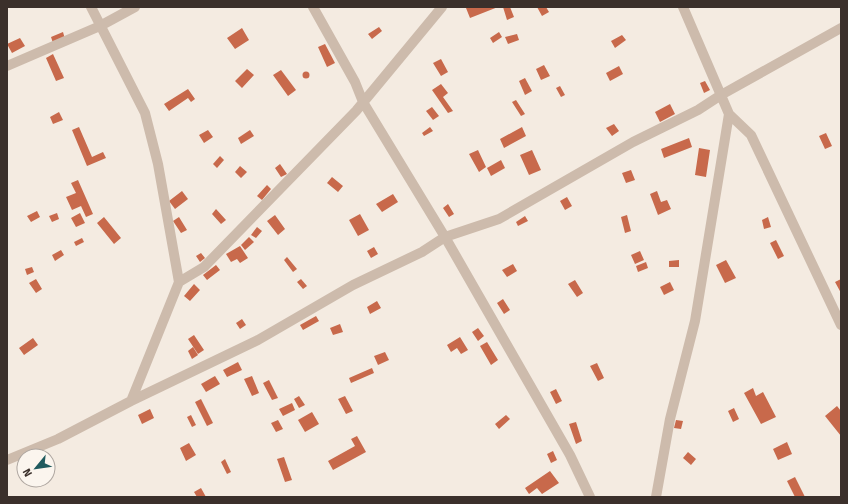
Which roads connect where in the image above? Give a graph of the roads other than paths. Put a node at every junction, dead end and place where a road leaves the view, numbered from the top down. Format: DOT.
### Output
graph roads {
  1 [pos="91,7"];
  2 [pos="135,7"];
  3 [pos="314,7"];
  4 [pos="442,7"];
  5 [pos="683,7"];
  6 [pos="100,26"];
  7 [pos="841,28"];
  8 [pos="7,66"];
  9 [pos="720,95"];
  10 [pos="363,102"];
  11 [pos="729,114"];
  12 [pos="445,237"];
  13 [pos="179,282"];
  14 [pos="841,326"];
  15 [pos="131,401"];
  16 [pos="7,460"];
  17 [pos="590,497"];
  18 [pos="656,497"];
  1 -- 6 [label="street"];
  2 -- 6 [label="street"];
  3 -- 10 [label="street"];
  4 -- 10 [label="street"];
  5 -- 9 [label="street"];
  6 -- 8 [label="street"];
  6 -- 13 [label="street"];
  7 -- 9 [label="street"];
  9 -- 11 [label="street"];
  9 -- 12 [label="street"];
  10 -- 12 [label="street"];
  10 -- 13 [label="street"];
  11 -- 14 [label="street"];
  11 -- 18 [label="street"];
  12 -- 15 [label="street"];
  12 -- 17 [label="street"];
  13 -- 15 [label="street"];
  15 -- 16 [label="street"];
}
